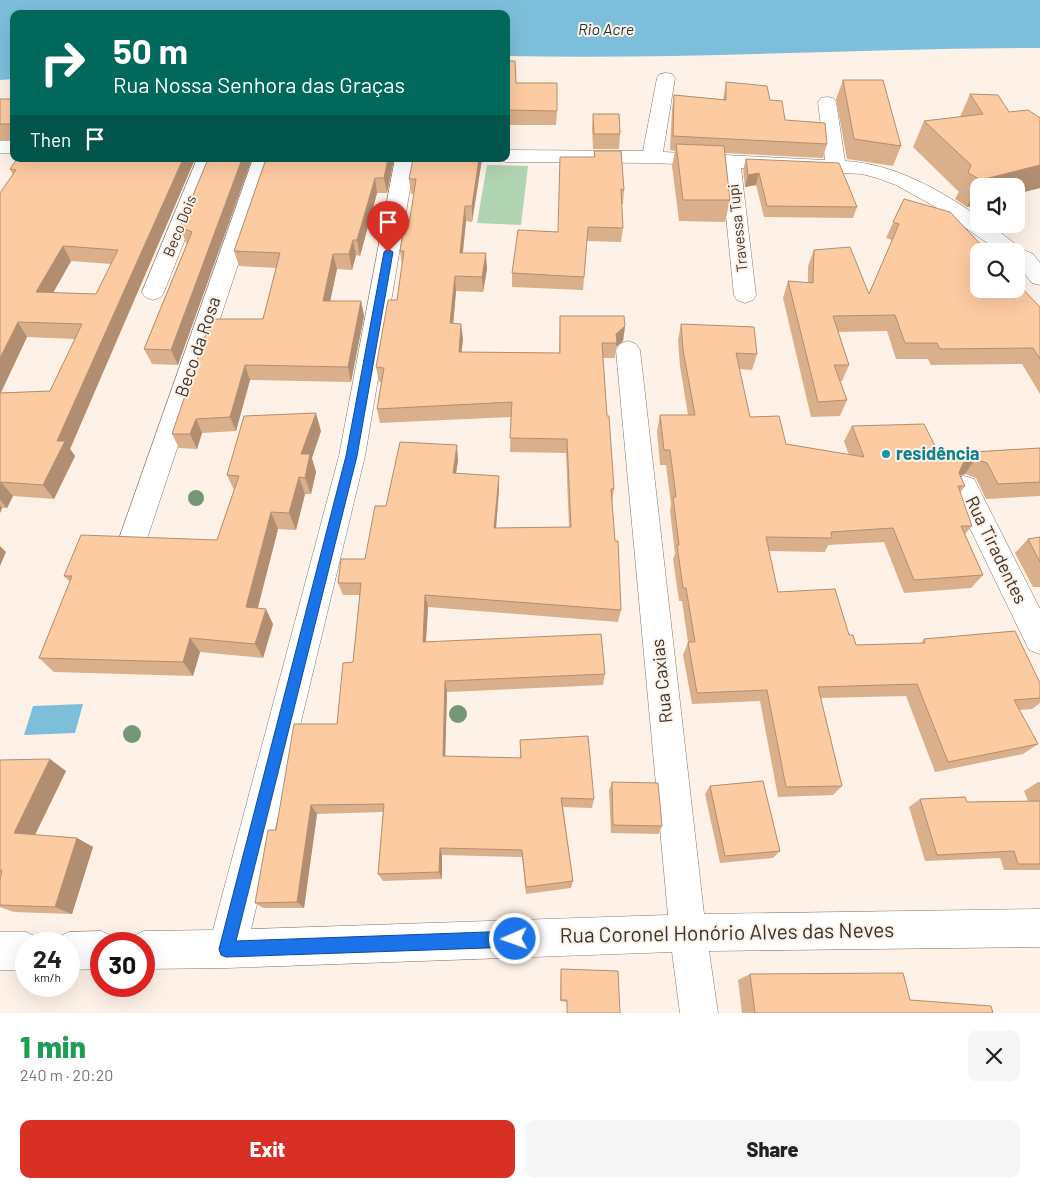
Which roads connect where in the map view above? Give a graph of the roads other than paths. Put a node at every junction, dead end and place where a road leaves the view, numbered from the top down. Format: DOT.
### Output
graph roads {
  1 [pos="666,78"];
  2 [pos="826,102"];
  3 [pos="510,156"];
  4 [pos="652,157"];
  5 [pos="730,161"];
  6 [pos="207,162"];
  7 [pos="262,162"];
  8 [pos="404,162"];
  9 [pos="836,165"];
  10 [pos="1004,243"];
  11 [pos="1025,259"];
  12 [pos="1040,278"];
  13 [pos="153,292"];
  14 [pos="745,294"];
  15 [pos="628,350"];
  16 [pos="964,487"];
  17 [pos="134,536"];
  18 [pos="1040,640"];
  19 [pos="1040,928"];
  20 [pos="688,933"];
  21 [pos="226,949"];
  22 [pos="155,950"];
  23 [pos="15,951"];
  24 [pos="0,952"];
  25 [pos="699,1013"];
  1 -- 4 [label="street"];
  2 -- 9 [label="street"];
  3 -- 4 [label="street"];
  4 -- 5 [label="street"];
  5 -- 9 [label="street"];
  5 -- 14 [label="street, Travessa Tupi"];
  6 -- 13 [label="street, Beco Dois"];
  7 -- 17 [label="street, Beco da Rosa"];
  8 -- 21 [label="street"];
  9 -- 10 [label="street"];
  11 -- 12 [label="street"];
  15 -- 20 [label="street, Rua Caxias"];
  16 -- 18 [label="street, Rua Tiradentes"];
  19 -- 20 [label="street, Rua Coronel Honório Alves das Neves"];
  20 -- 21 [label="street, Rua Coronel Honório Alves das Neves"];
  20 -- 25 [label="street, Rua Caxias"];
  21 -- 22 [label="street, Rua Coronel Honório Alves das Neves"];
  23 -- 24 [label="street"];
}
